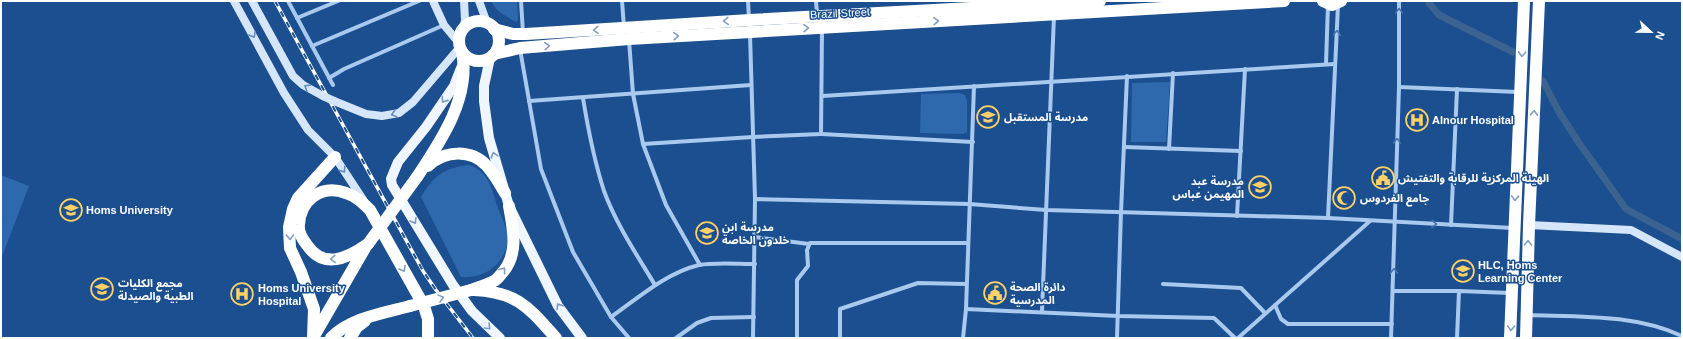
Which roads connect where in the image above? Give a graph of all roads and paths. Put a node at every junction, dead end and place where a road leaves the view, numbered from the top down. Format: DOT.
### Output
graph roads {
  1 [pos="234,1"];
  2 [pos="252,1"];
  3 [pos="288,1"];
  4 [pos="338,1"];
  5 [pos="418,1"];
  6 [pos="433,1"];
  7 [pos="464,1"];
  8 [pos="479,1"];
  9 [pos="521,1"];
  10 [pos="622,1"];
  11 [pos="748,1"];
  12 [pos="816,1"];
  13 [pos="1100,1"];
  14 [pos="1284,1"];
  15 [pos="1399,1"];
  16 [pos="1514,1"];
  17 [pos="1524,1"];
  18 [pos="1539,1"];
  19 [pos="1333,2"];
  20 [pos="1054,15"];
  21 [pos="297,18"];
  22 [pos="820,22"];
  23 [pos="444,25"];
  24 [pos="491,26"];
  25 [pos="750,26"];
  26 [pos="1523,26"];
  27 [pos="463,30"];
  28 [pos="523,34"];
  29 [pos="626,34"];
  30 [pos="312,46"];
  31 [pos="461,47"];
  32 [pos="520,48"];
  33 [pos="492,56"];
  34 [pos="1326,64"];
  35 [pos="1335,64"];
  36 [pos="1245,69"];
  37 [pos="1173,73"];
  38 [pos="1127,76"];
  39 [pos="329,78"];
  40 [pos="1050,81"];
  41 [pos="332,85"];
  42 [pos="751,85"];
  43 [pos="974,86"];
  44 [pos="1399,87"];
  45 [pos="1457,90"];
  46 [pos="1520,92"];
  47 [pos="633,94"];
  48 [pos="822,96"];
  49 [pos="583,98"];
  50 [pos="529,101"];
  51 [pos="821,134"];
  52 [pos="753,137"];
  53 [pos="973,142"];
  54 [pos="643,144"];
  55 [pos="1124,147"];
  56 [pos="1169,149"];
  57 [pos="1241,151"];
  58 [pos="335,157"];
  59 [pos="417,177"];
  60 [pos="505,193"];
  61 [pos="755,199"];
  62 [pos="969,204"];
  63 [pos="509,206"];
  64 [pos="370,210"];
  65 [pos="1046,210"];
  66 [pos="1121,212"];
  67 [pos="1237,216"];
  68 [pos="1328,218"];
  69 [pos="1370,221"];
  70 [pos="1395,222"];
  71 [pos="1451,225"];
  72 [pos="1529,225"];
  73 [pos="1514,228"];
  74 [pos="755,237"];
  75 [pos="968,243"];
  76 [pos="368,244"];
  77 [pos="809,244"];
  78 [pos="1682,257"];
  79 [pos="755,264"];
  80 [pos="700,265"];
  81 [pos="966,284"];
  82 [pos="1163,284"];
  83 [pos="655,286"];
  84 [pos="471,290"];
  85 [pos="1393,291"];
  86 [pos="1459,291"];
  87 [pos="1512,293"];
  88 [pos="1275,305"];
  89 [pos="966,309"];
  90 [pos="1042,311"];
  91 [pos="1265,313"];
  92 [pos="1527,315"];
  93 [pos="1118,316"];
  94 [pos="371,317"];
  95 [pos="611,317"];
  96 [pos="754,317"];
  97 [pos="1392,324"];
  98 [pos="1682,336"];
  99 [pos="313,338"];
  100 [pos="331,338"];
  101 [pos="350,338"];
  102 [pos="428,338"];
  103 [pos="500,338"];
  104 [pos="556,338"];
  105 [pos="582,338"];
  106 [pos="629,338"];
  107 [pos="676,338"];
  108 [pos="753,338"];
  109 [pos="797,338"];
  110 [pos="840,338"];
  111 [pos="963,338"];
  112 [pos="1118,338"];
  113 [pos="1235,338"];
  114 [pos="1238,338"];
  115 [pos="1391,338"];
  116 [pos="1457,338"];
  117 [pos="1510,338"];
  118 [pos="1526,338"];
  1 -- 58 [label="main road, one-way"];
  31 -- 2 [label="main road, one-way, bridge"];
  3 -- 21 [label="street"];
  4 -- 21 [label="street"];
  5 -- 30 [label="street"];
  6 -- 23 [label="main road"];
  7 -- 27 [label="main road"];
  8 -- 24 [label="main road"];
  9 -- 28 [label="street"];
  10 -- 29 [label="street"];
  11 -- 25 [label="street"];
  12 -- 22 [label="street"];
  13 -- 22 [label="highway, Brazil Street"];
  14 -- 20 [label="highway, Brazil Street"];
  44 -- 15 [label="street, one-way"];
  16 -- 26 [label="highway"];
  17 -- 26 [label="highway"];
  72 -- 18 [label="highway, one-way"];
  19 -- 34 [label="street"];
  35 -- 19 [label="street, one-way"];
  22 -- 20 [label="highway, Brazil Street, one-way"];
  20 -- 40 [label="street"];
  21 -- 30 [label="street"];
  22 -- 25 [label="highway, Brazil Street"];
  22 -- 48 [label="street"];
  23 -- 31 [label="main road"];
  23 -- 39 [label="street"];
  24 -- 27 [label="highway"];
  24 -- 28 [label="highway, Brazil Street"];
  24 -- 33 [label="highway"];
  25 -- 29 [label="highway, Brazil Street"];
  25 -- 42 [label="street"];
  26 -- 46 [label="highway, one-way"];
  27 -- 31 [label="highway"];
  29 -- 28 [label="highway, Brazil Street, one-way"];
  32 -- 29 [label="highway, Brazil Street, one-way"];
  29 -- 47 [label="street"];
  30 -- 39 [label="street"];
  31 -- 33 [label="highway"];
  31 -- 59 [label="highway"];
  31 -- 103 [label="main road, one-way"];
  32 -- 33 [label="highway, Brazil Street"];
  32 -- 50 [label="street"];
  60 -- 33 [label="main road, one-way"];
  34 -- 35 [label="street"];
  34 -- 36 [label="street"];
  35 -- 68 [label="street"];
  36 -- 37 [label="street"];
  36 -- 57 [label="street"];
  37 -- 38 [label="street"];
  37 -- 56 [label="street"];
  38 -- 40 [label="street"];
  38 -- 55 [label="street"];
  39 -- 41 [label="street"];
  40 -- 43 [label="street"];
  40 -- 65 [label="street"];
  42 -- 47 [label="street"];
  42 -- 52 [label="street"];
  43 -- 48 [label="street"];
  43 -- 53 [label="street"];
  44 -- 45 [label="street"];
  70 -- 44 [label="street, one-way"];
  45 -- 46 [label="street"];
  45 -- 71 [label="street"];
  46 -- 73 [label="highway, one-way"];
  47 -- 49 [label="street"];
  47 -- 54 [label="street"];
  48 -- 51 [label="street"];
  49 -- 50 [label="street"];
  49 -- 83 [label="street"];
  50 -- 95 [label="street"];
  51 -- 52 [label="street"];
  51 -- 53 [label="street"];
  52 -- 54 [label="street"];
  52 -- 61 [label="street"];
  53 -- 62 [label="street"];
  54 -- 80 [label="street"];
  55 -- 56 [label="street"];
  55 -- 66 [label="street"];
  56 -- 57 [label="street"];
  57 -- 67 [label="street"];
  58 -- 64 [label="main road, one-way"];
  58 -- 99 [label="highway, one-way"];
  59 -- 60 [label="highway"];
  59 -- 76 [label="highway, bridge"];
  60 -- 63 [label="main road"];
  61 -- 62 [label="street"];
  61 -- 74 [label="street"];
  62 -- 65 [label="street"];
  62 -- 75 [label="street"];
  84 -- 63 [label="highway, one-way"];
  105 -- 63 [label="main road, one-way"];
  76 -- 64 [label="highway, one-way"];
  64 -- 102 [label="highway, one-way"];
  65 -- 66 [label="street"];
  65 -- 90 [label="street"];
  66 -- 67 [label="street"];
  66 -- 93 [label="street"];
  67 -- 68 [label="street"];
  68 -- 69 [label="street"];
  69 -- 70 [label="street"];
  69 -- 88 [label="street"];
  70 -- 71 [label="street, one-way"];
  85 -- 70 [label="street, one-way"];
  71 -- 73 [label="street"];
  72 -- 78 [label="main road"];
  92 -- 72 [label="highway, one-way"];
  73 -- 87 [label="highway"];
  74 -- 77 [label="street"];
  74 -- 79 [label="street"];
  75 -- 77 [label="street"];
  75 -- 81 [label="street"];
  76 -- 99 [label="highway"];
  77 -- 109 [label="street"];
  79 -- 80 [label="street"];
  79 -- 96 [label="street"];
  80 -- 83 [label="street"];
  81 -- 89 [label="street"];
  81 -- 110 [label="street"];
  82 -- 91 [label="street"];
  83 -- 95 [label="street"];
  94 -- 84 [label="highway, one-way, bridge"];
  84 -- 104 [label="highway"];
  85 -- 86 [label="street"];
  85 -- 97 [label="street"];
  86 -- 87 [label="street"];
  86 -- 116 [label="street"];
  87 -- 117 [label="highway, one-way"];
  88 -- 91 [label="street"];
  88 -- 97 [label="street"];
  89 -- 90 [label="street"];
  89 -- 111 [label="street"];
  90 -- 93 [label="street"];
  91 -- 114 [label="street"];
  92 -- 98 [label="street"];
  92 -- 118 [label="highway"];
  93 -- 112 [label="street"];
  93 -- 113 [label="street"];
  94 -- 100 [label="highway"];
  94 -- 101 [label="highway"];
  95 -- 106 [label="street"];
  96 -- 107 [label="street"];
  96 -- 108 [label="street"];
  97 -- 115 [label="street"];
}
